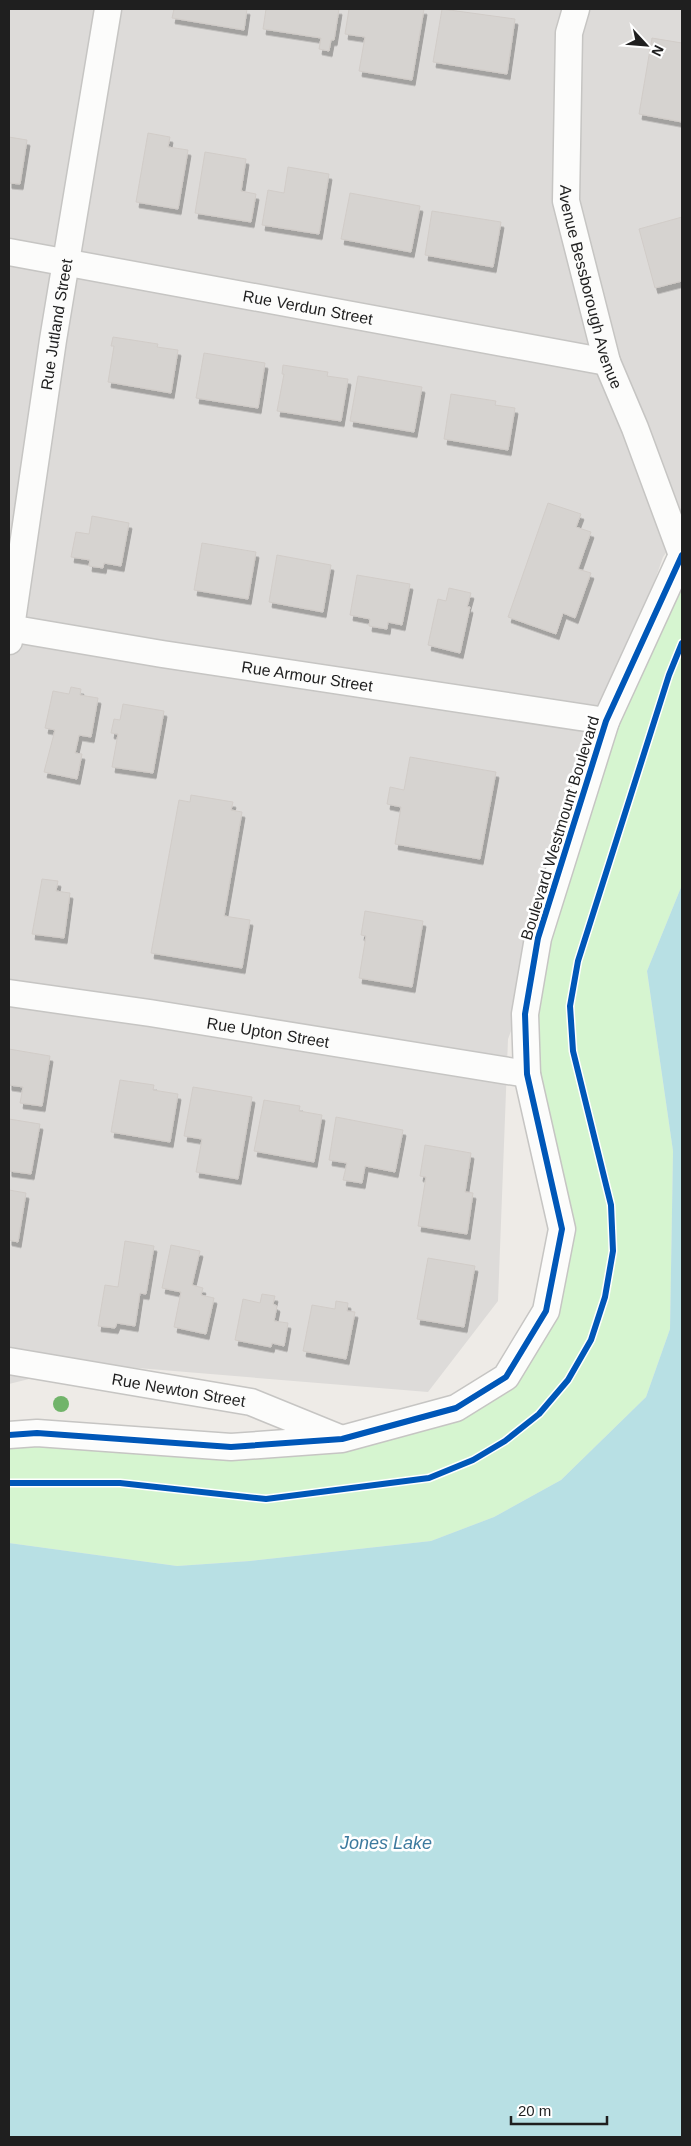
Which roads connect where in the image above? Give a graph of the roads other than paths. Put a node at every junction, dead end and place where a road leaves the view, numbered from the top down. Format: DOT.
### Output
graph roads {
  1 [pos="108,9"];
  2 [pos="576,9"];
  3 [pos="9,252"];
  4 [pos="68,262"];
  5 [pos="607,362"];
  6 [pos="682,555"];
  7 [pos="10,632"];
  8 [pos="606,721"];
  9 [pos="9,993"];
  10 [pos="527,1074"];
  11 [pos="9,1361"];
  12 [pos="9,1435"];
  13 [pos="342,1439"];
  1 -- 4 [label="street, Rue Jutland Street"];
  2 -- 5 [label="street, Avenue Bessborough Avenue"];
  3 -- 4 [label="street, Rue Verdun Street"];
  4 -- 5 [label="street, Rue Verdun Street"];
  4 -- 7 [label="street, Rue Jutland Street"];
  5 -- 6 [label="street, Avenue Bessborough Avenue"];
  6 -- 8 [label="street, Boulevard Westmount Boulevard"];
  7 -- 8 [label="street, Rue Armour Street"];
  8 -- 10 [label="street, Boulevard Westmount Boulevard"];
  9 -- 10 [label="street, Rue Upton Street"];
  10 -- 13 [label="street, Boulevard Westmount Boulevard"];
  11 -- 13 [label="street, Rue Newton Street"];
  12 -- 13 [label="street, Boulevard Westmount Boulevard"];
}
